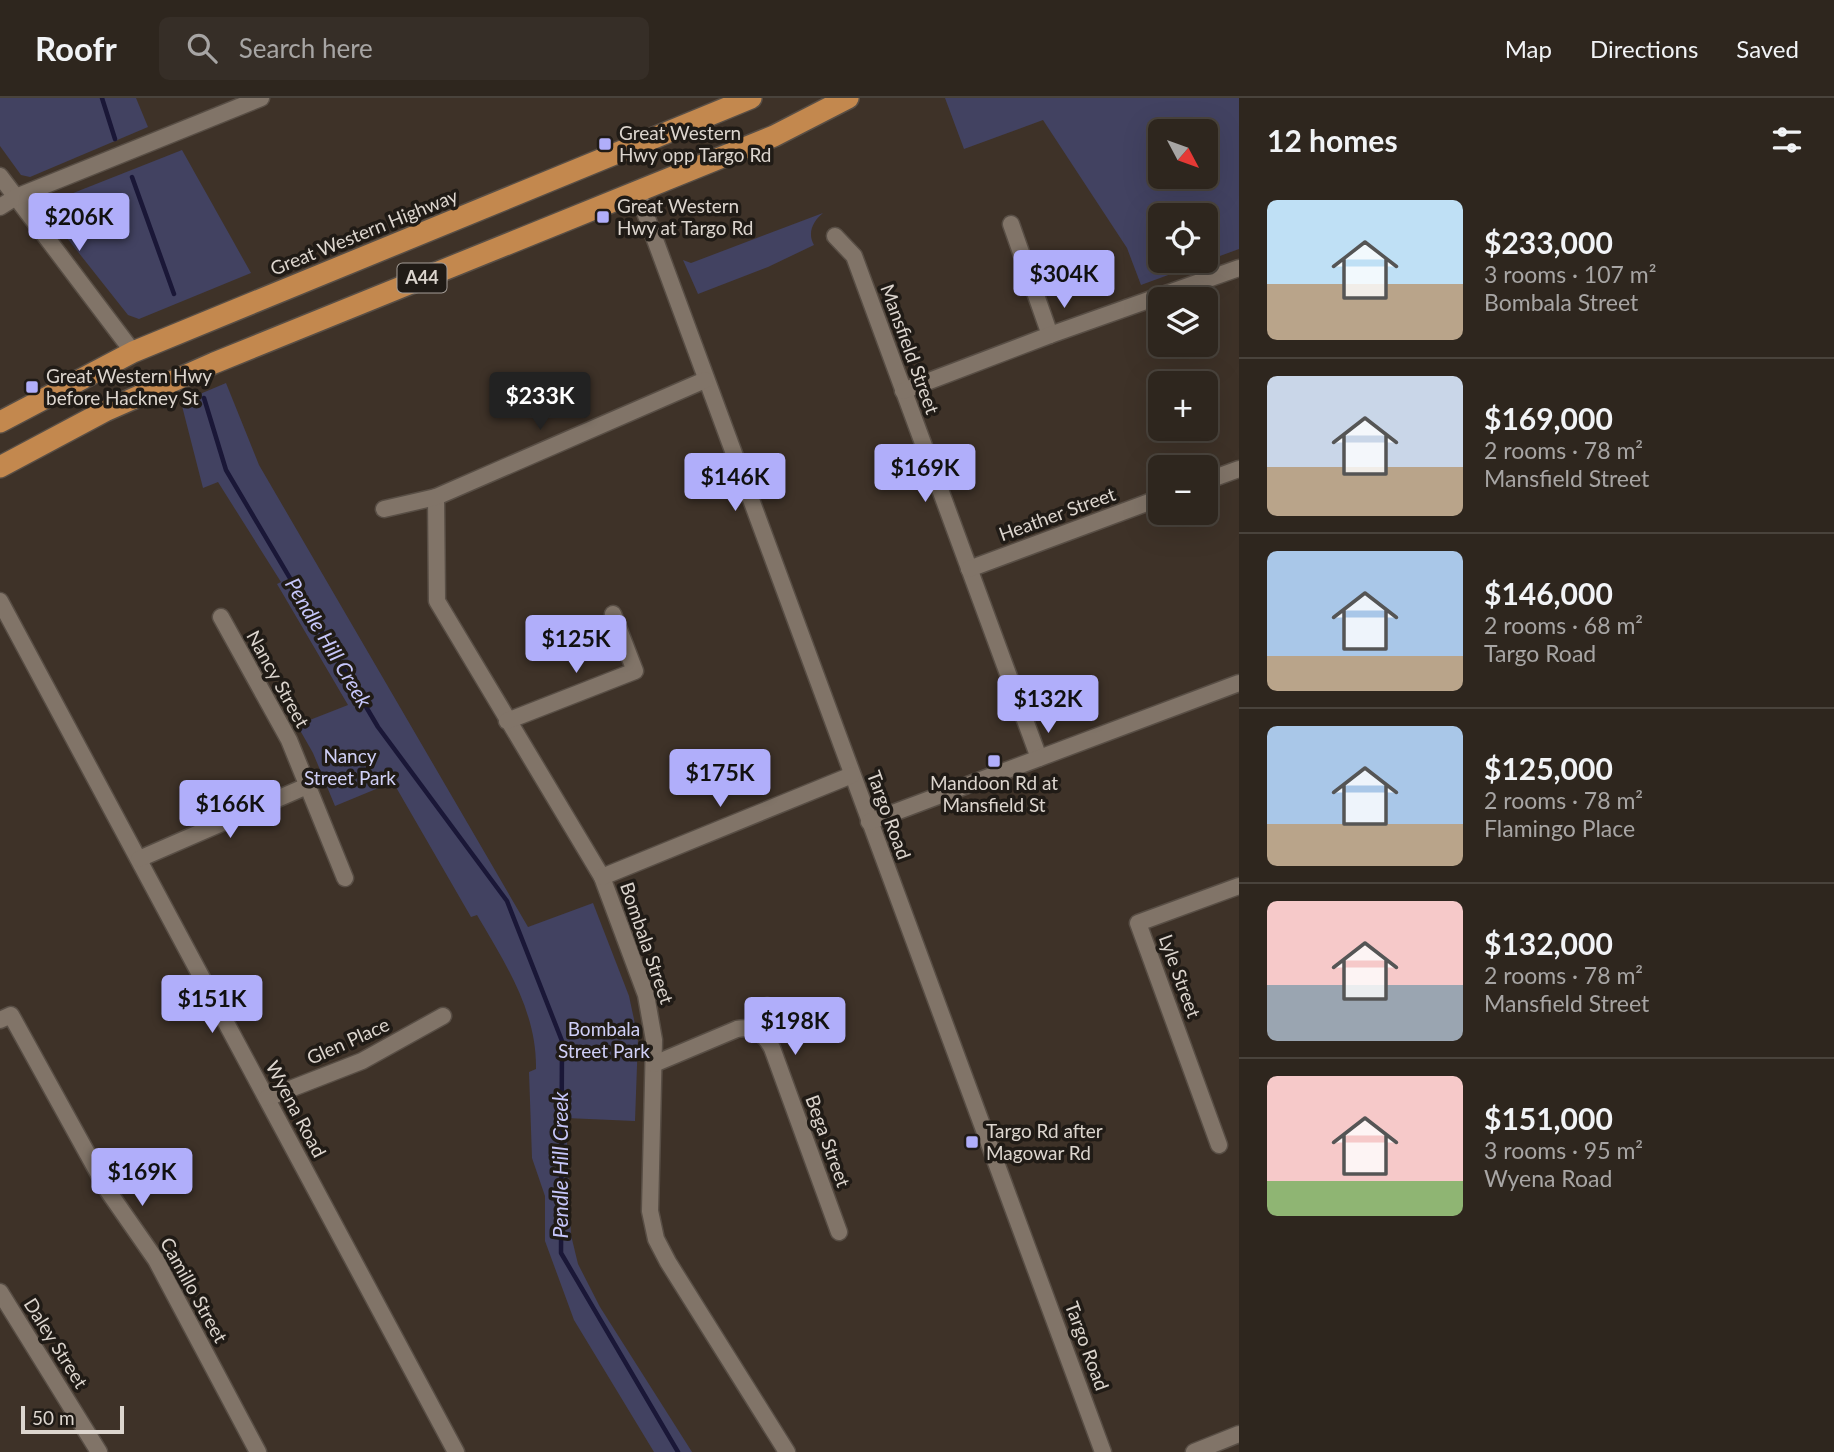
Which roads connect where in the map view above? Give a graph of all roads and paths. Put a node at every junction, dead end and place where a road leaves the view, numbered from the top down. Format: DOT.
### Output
graph roads {
  1 [pos="261,98"];
  2 [pos="751,98"];
  3 [pos="848,98"];
  4 [pos="231,104"];
  5 [pos="0,176"];
  6 [pos="637,191"];
  7 [pos="16,197"];
  8 [pos="0,207"];
  9 [pos="1012,224"];
  10 [pos="835,236"];
  11 [pos="1239,268"];
  12 [pos="1050,335"];
  13 [pos="133,352"];
  14 [pos="705,380"];
  15 [pos="903,391"];
  16 [pos="0,422"];
  17 [pos="0,467"];
  18 [pos="1239,469"];
  19 [pos="1218,477"];
  20 [pos="436,497"];
  21 [pos="1148,502"];
  22 [pos="384,509"];
  23 [pos="969,569"];
  24 [pos="0,601"];
  25 [pos="614,614"];
  26 [pos="220,617"];
  27 [pos="1239,683"];
  28 [pos="507,721"];
  29 [pos="1039,758"];
  30 [pos="852,775"];
  31 [pos="307,786"];
  32 [pos="869,822"];
  33 [pos="139,859"];
  34 [pos="602,877"];
  35 [pos="345,878"];
  36 [pos="1239,886"];
  37 [pos="767,1006"];
  38 [pos="443,1016"];
  39 [pos="0,1020"];
  40 [pos="755,1030"];
  41 [pos="654,1064"];
  42 [pos="267,1098"];
  43 [pos="1219,1145"];
  44 [pos="839,1232"];
  45 [pos="0,1292"];
  46 [pos="1239,1434"];
  47 [pos="99,1452"];
  48 [pos="258,1452"];
  49 [pos="456,1452"];
  50 [pos="787,1452"];
  51 [pos="1103,1452"];
  52 [pos="1194,1452"];
  1 -- 4 [label="street"];
  2 -- 13 [label="highway, Great Western Highway / A44"];
  3 -- 6 [label="highway, A44"];
  4 -- 7 [label="street"];
  5 -- 7 [label="street"];
  6 -- 14 [label="street, Targo Road"];
  6 -- 17 [label="highway, A44"];
  7 -- 8 [label="street"];
  7 -- 13 [label="street"];
  9 -- 12 [label="street"];
  10 -- 15 [label="street, Mansfield Street"];
  11 -- 12 [label="street"];
  12 -- 15 [label="street"];
  13 -- 16 [label="highway, Great Western Highway / A44"];
  14 -- 20 [label="street"];
  14 -- 30 [label="street, Targo Road"];
  15 -- 23 [label="street, Mansfield Street"];
  18 -- 19 [label="street"];
  20 -- 22 [label="street"];
  20 -- 28 [label="street, Bombala Street"];
  21 -- 23 [label="street, Heather Street"];
  23 -- 29 [label="street, Mansfield Street"];
  24 -- 33 [label="street, Wyena Road"];
  25 -- 28 [label="street"];
  26 -- 31 [label="street, Nancy Street"];
  27 -- 29 [label="street"];
  28 -- 34 [label="street, Bombala Street"];
  29 -- 32 [label="street"];
  30 -- 32 [label="street, Targo Road"];
  30 -- 34 [label="street"];
  31 -- 33 [label="street"];
  31 -- 35 [label="street, Nancy Street"];
  32 -- 51 [label="street, Targo Road"];
  33 -- 42 [label="street, Wyena Road"];
  34 -- 41 [label="street, Bombala Street"];
  36 -- 43 [label="street, Lyle Street"];
  37 -- 40 [label="street"];
  38 -- 42 [label="street, Glen Place"];
  39 -- 48 [label="street, Camillo Street"];
  40 -- 41 [label="street"];
  40 -- 44 [label="street, Bega Street"];
  41 -- 50 [label="street, Bombala Street"];
  42 -- 49 [label="street, Wyena Road"];
  45 -- 47 [label="street, Daley Street"];
  46 -- 52 [label="street"];
}
